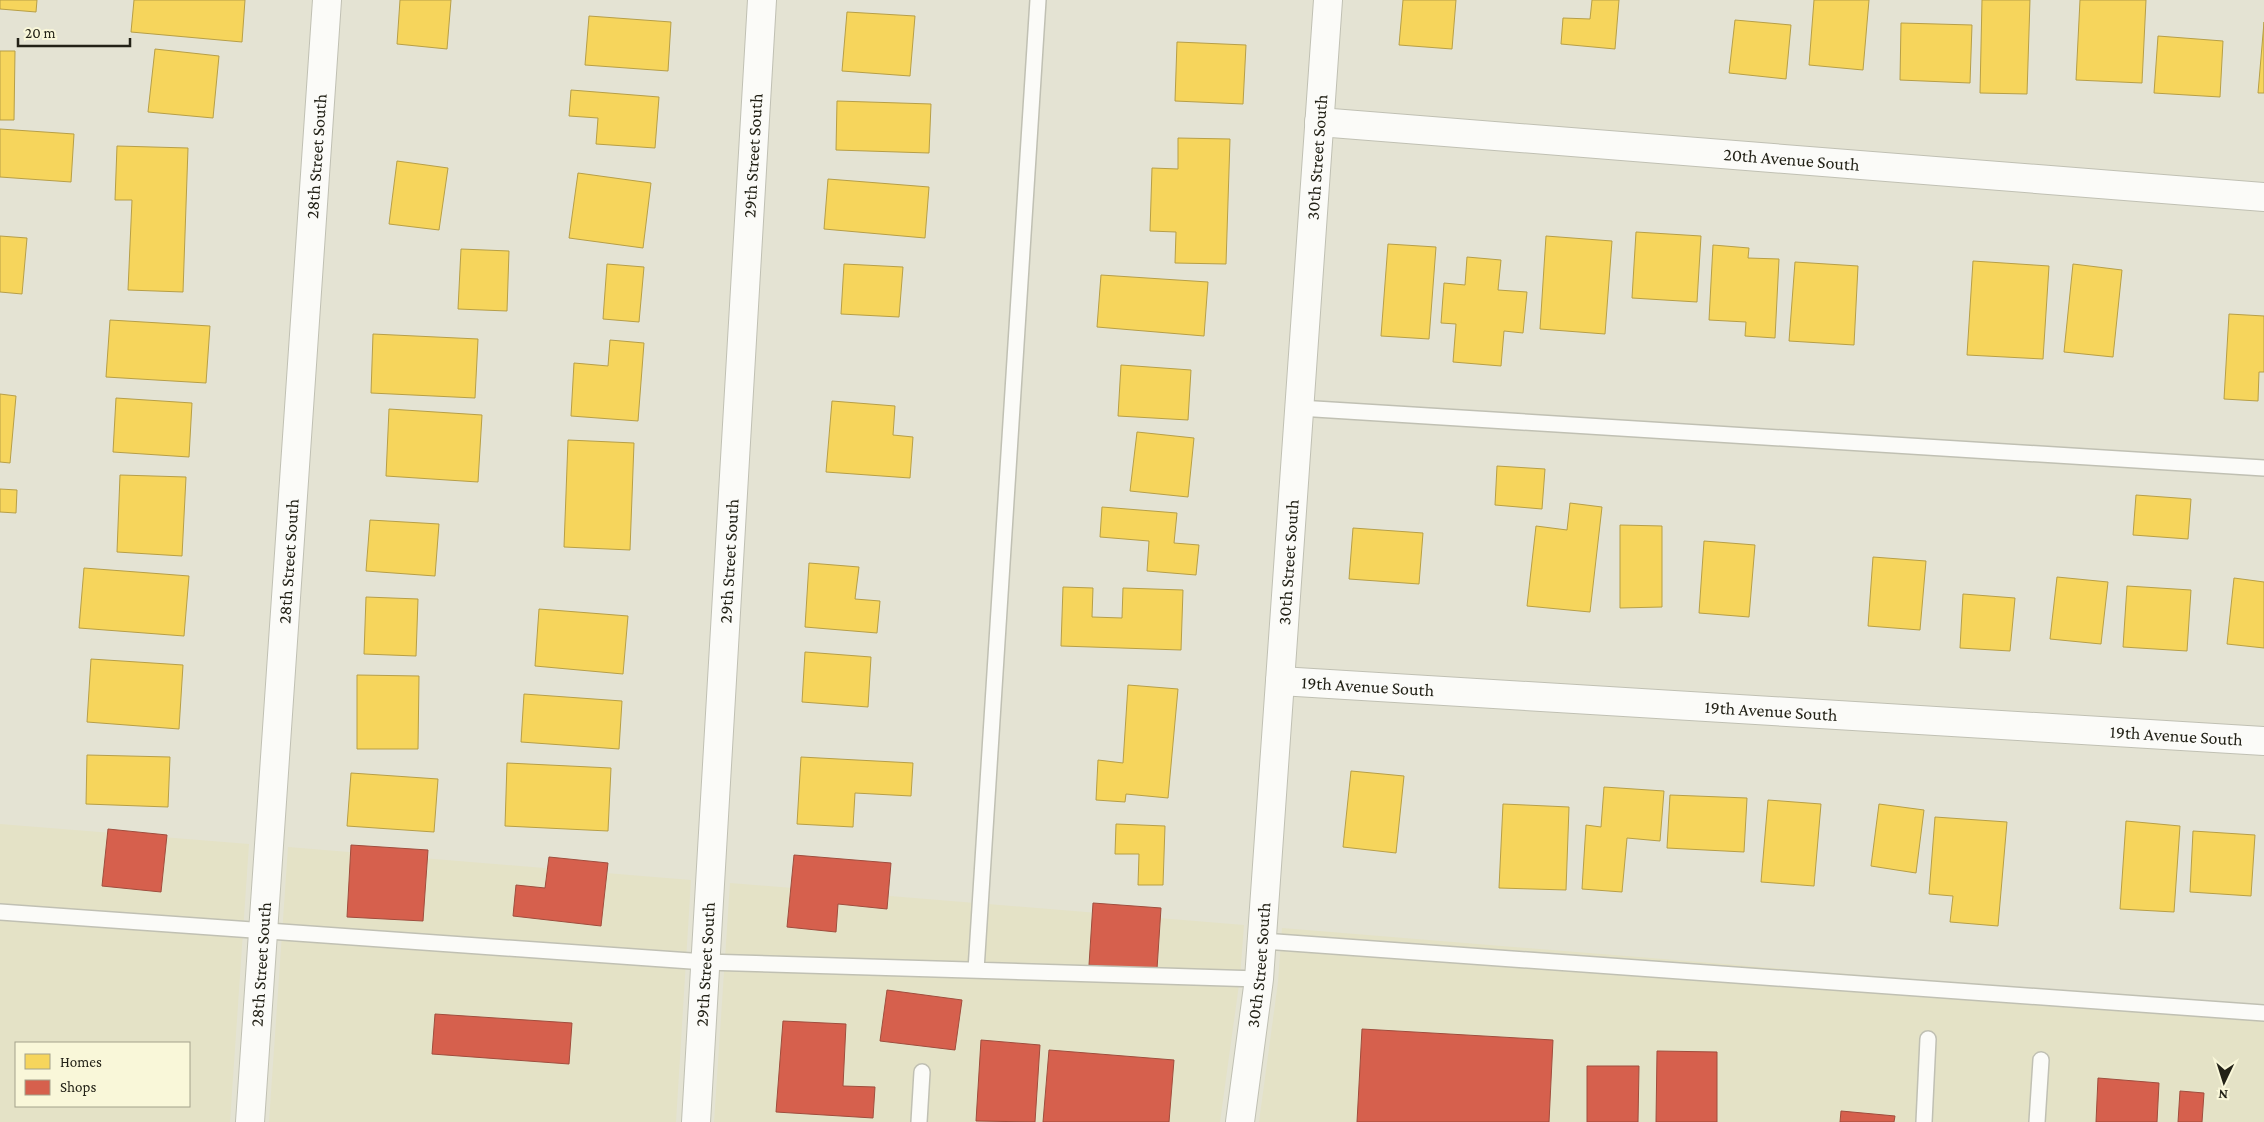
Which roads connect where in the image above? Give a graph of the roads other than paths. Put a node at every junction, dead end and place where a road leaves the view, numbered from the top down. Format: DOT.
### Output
graph roads {
  1 [pos="327,0"];
  2 [pos="762,0"];
  3 [pos="1038,0"];
  4 [pos="1328,0"];
  5 [pos="1319,122"];
  6 [pos="2264,197"];
  7 [pos="1299,408"];
  8 [pos="2264,468"];
  9 [pos="1280,681"];
  10 [pos="2264,741"];
  11 [pos="0,912"];
  12 [pos="263,929"];
  13 [pos="1262,941"];
  14 [pos="705,962"];
  15 [pos="976,970"];
  16 [pos="1259,979"];
  17 [pos="2264,1013"];
  18 [pos="1928,1039"];
  19 [pos="2041,1060"];
  20 [pos="922,1072"];
  21 [pos="250,1122"];
  22 [pos="696,1122"];
  23 [pos="920,1122"];
  24 [pos="1240,1122"];
  25 [pos="1924,1122"];
  26 [pos="2037,1122"];
  1 -- 12 [label="street, 28th Street South"];
  2 -- 14 [label="street, 29th Street South"];
  3 -- 15 [label="lane"];
  4 -- 5 [label="street, 30th Street South"];
  5 -- 6 [label="street, 20th Avenue South"];
  5 -- 7 [label="street, 30th Street South"];
  7 -- 8 [label="lane"];
  7 -- 9 [label="street, 30th Street South"];
  9 -- 10 [label="street, 19th Avenue South"];
  9 -- 13 [label="street, 30th Street South"];
  11 -- 12 [label="lane"];
  12 -- 14 [label="lane"];
  12 -- 21 [label="street, 28th Street South"];
  13 -- 16 [label="street, 30th Street South"];
  13 -- 17 [label="lane"];
  14 -- 15 [label="lane"];
  14 -- 22 [label="street, 29th Street South"];
  15 -- 16 [label="lane"];
  16 -- 24 [label="street, 30th Street South"];
  18 -- 25 [label="lane"];
  19 -- 26 [label="lane"];
  20 -- 23 [label="lane"];
}
